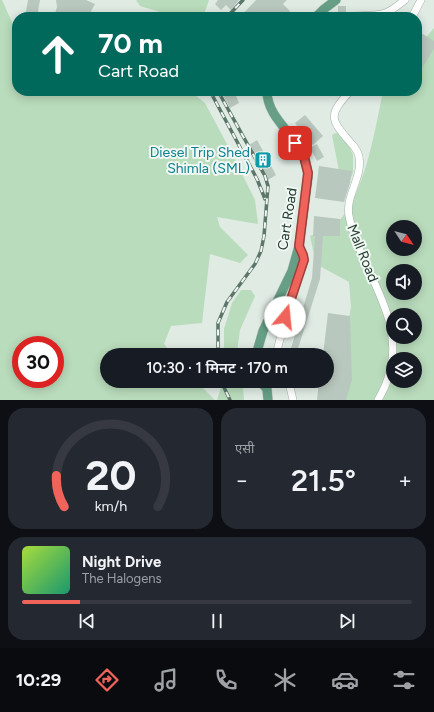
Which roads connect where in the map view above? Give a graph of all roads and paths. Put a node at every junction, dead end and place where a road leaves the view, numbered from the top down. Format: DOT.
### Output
graph roads {
  1 [pos="336,0"];
  2 [pos="405,0"];
  3 [pos="421,0"];
  4 [pos="321,12"];
  5 [pos="386,12"];
  6 [pos="415,12"];
  7 [pos="267,96"];
  8 [pos="346,96"];
  9 [pos="299,246"];
  10 [pos="258,348"];
  11 [pos="278,348"];
  12 [pos="265,388"];
  13 [pos="290,388"];
  14 [pos="268,400"];
  15 [pos="293,400"];
  16 [pos="378,400"];
  1 -- 4 [label="main road"];
  2 -- 5 [label="street"];
  3 -- 6 [label="street"];
  7 -- 9 [label="main road, Cart Road"];
  8 -- 16 [label="street, Mall Road"];
  9 -- 10 [label="main road, Cart Road"];
  9 -- 11 [label="street"];
  12 -- 14 [label="main road"];
  13 -- 15 [label="street"];
}
